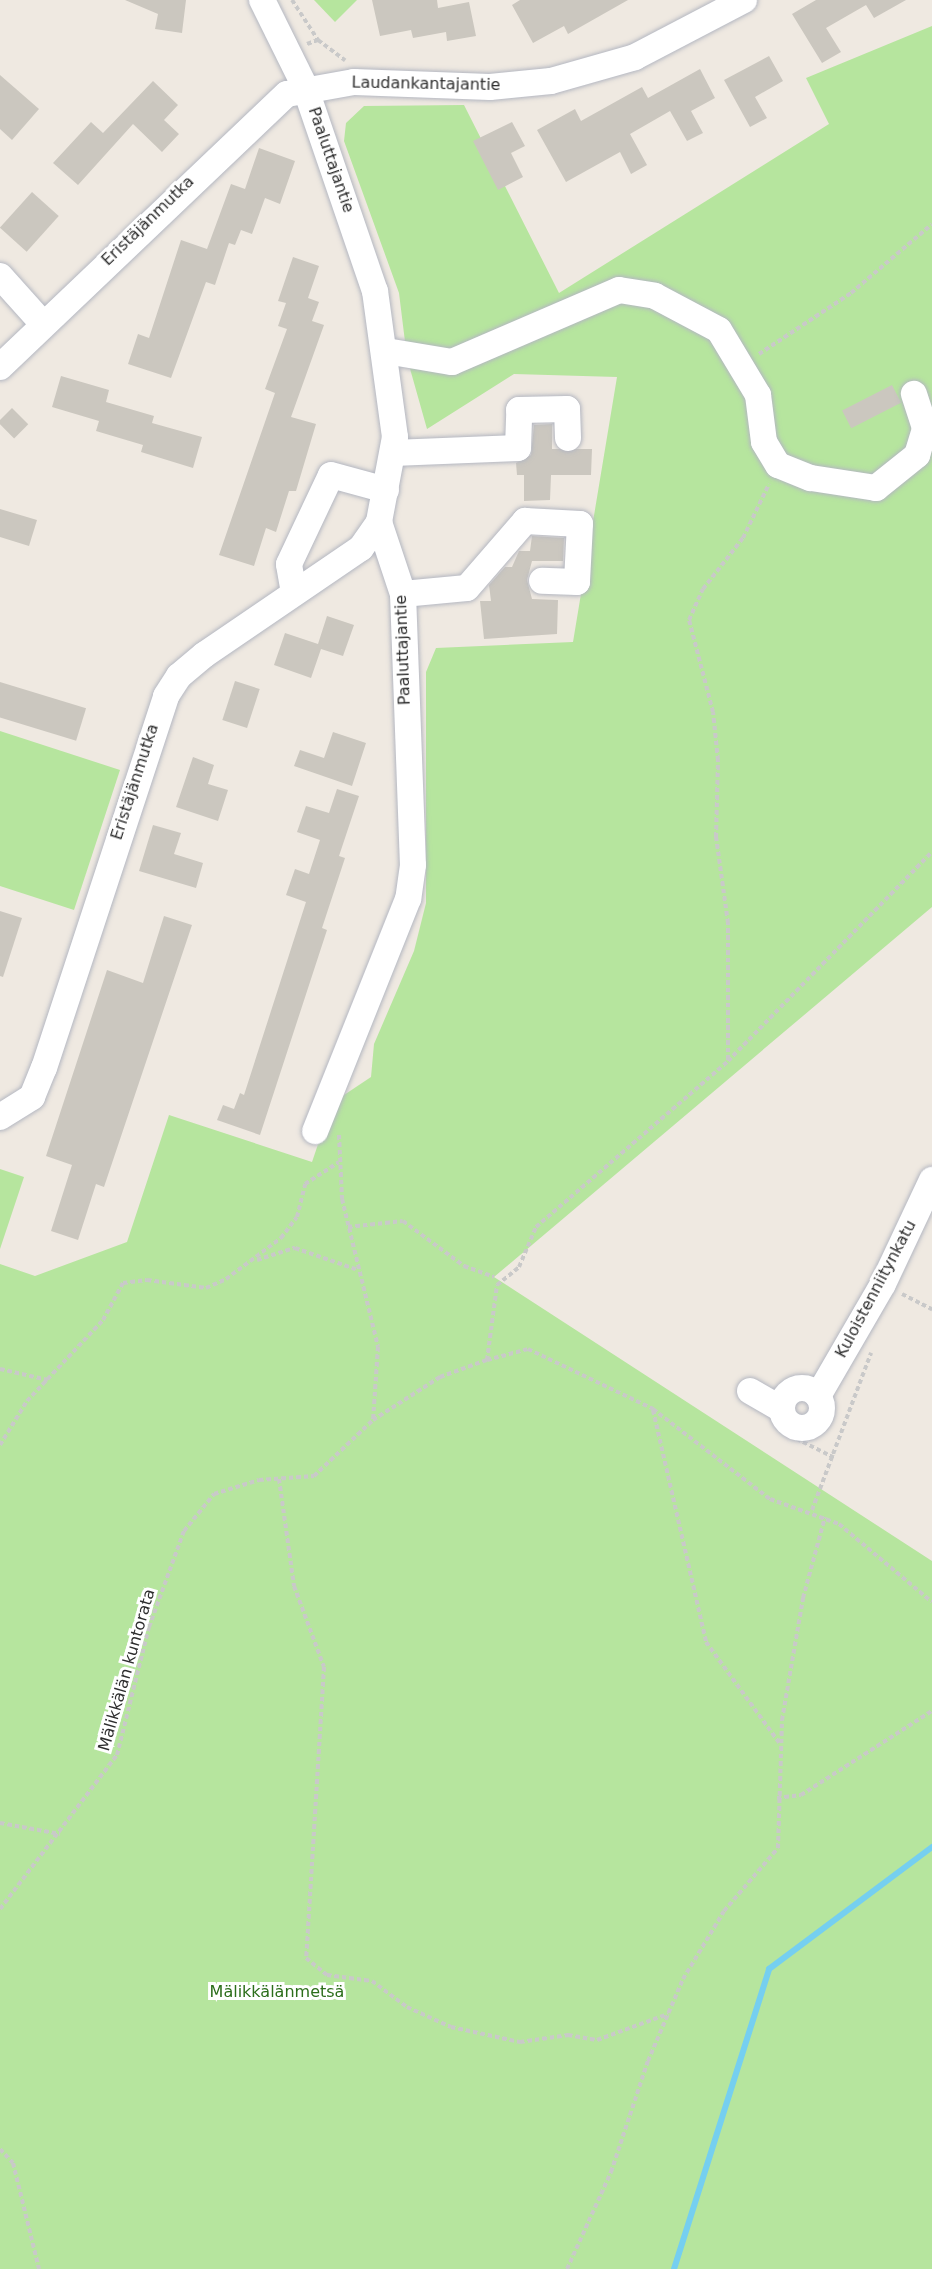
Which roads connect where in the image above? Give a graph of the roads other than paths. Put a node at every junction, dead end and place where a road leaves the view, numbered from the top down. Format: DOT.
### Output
graph roads {
  1 [pos="262,0"];
  2 [pos="744,0"];
  3 [pos="305,87"];
  4 [pos="0,276"];
  5 [pos="44,324"];
  6 [pos="386,351"];
  7 [pos="0,367"];
  8 [pos="914,394"];
  9 [pos="568,438"];
  10 [pos="393,453"];
  11 [pos="386,490"];
  12 [pos="379,522"];
  13 [pos="542,581"];
  14 [pos="294,593"];
  15 [pos="403,594"];
  16 [pos="0,1117"];
  17 [pos="327,1128"];
  18 [pos="932,1180"];
  19 [pos="750,1391"];
  1 -- 3 [label="street, Paaluttajantie"];
  2 -- 3 [label="street, Laudankantajantie"];
  3 -- 5 [label="street, Eristäjänmutka"];
  3 -- 6 [label="street, Paaluttajantie"];
  4 -- 5 [label="street"];
  5 -- 7 [label="street, Eristäjänmutka"];
  6 -- 8 [label="street"];
  6 -- 10 [label="street, Paaluttajantie"];
  9 -- 10 [label="street"];
  10 -- 11 [label="street, Paaluttajantie"];
  11 -- 12 [label="street, Paaluttajantie"];
  11 -- 14 [label="street"];
  12 -- 14 [label="street, Eristäjänmutka"];
  12 -- 15 [label="street, Paaluttajantie"];
  13 -- 15 [label="street"];
  14 -- 16 [label="street, Eristäjänmutka"];
  15 -- 17 [label="street, Paaluttajantie"];
  18 -- 19 [label="street, Kuloistenniitynkatu"];
}
